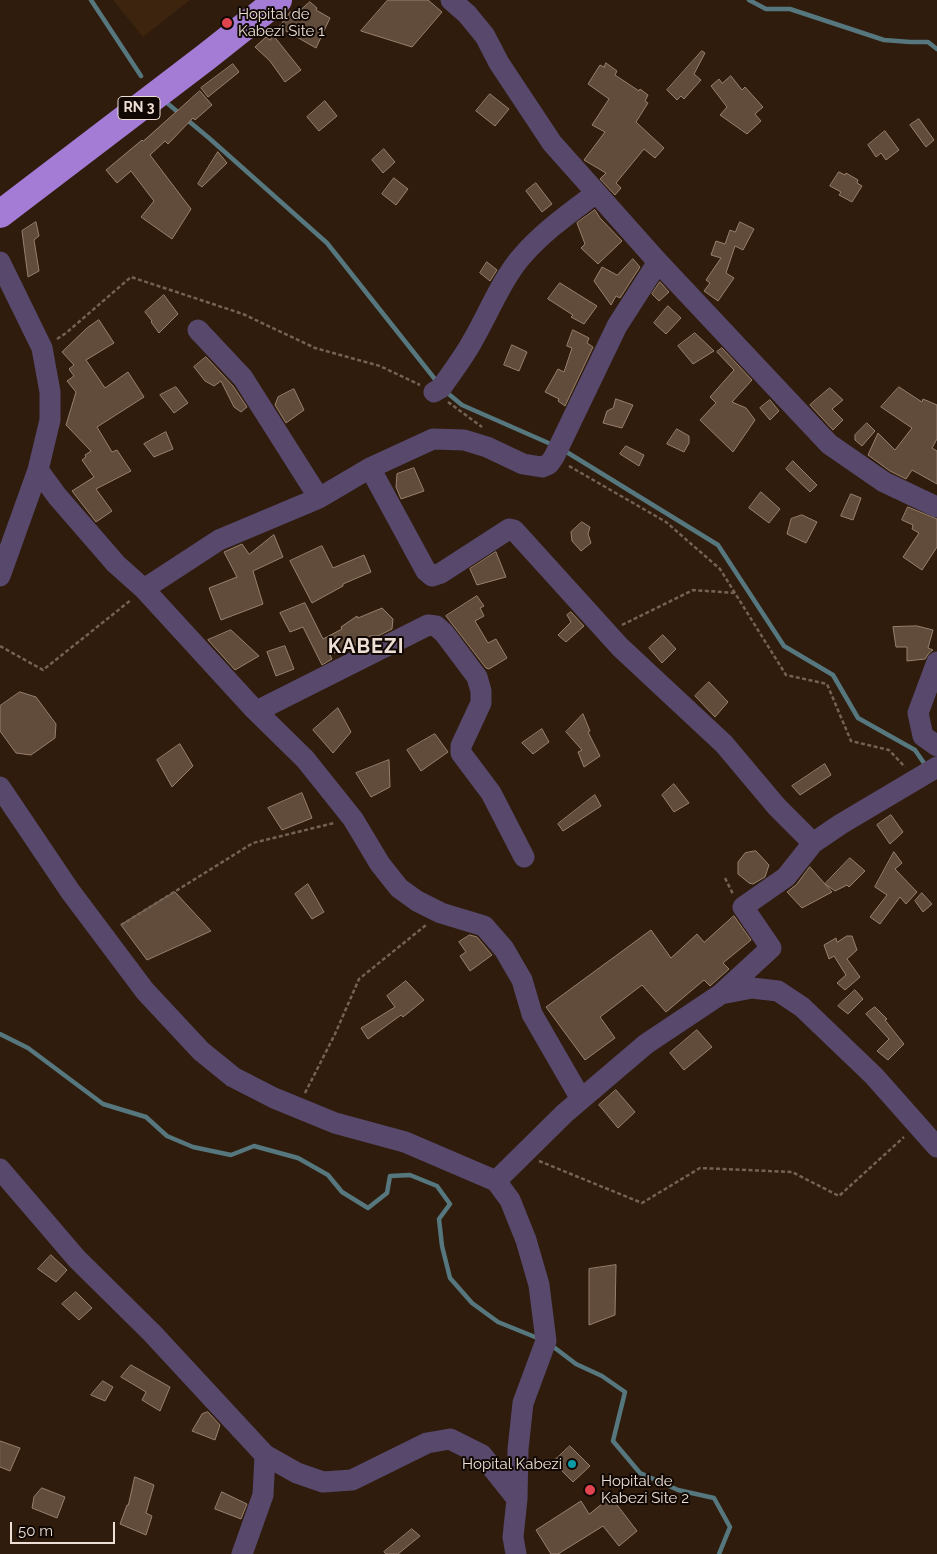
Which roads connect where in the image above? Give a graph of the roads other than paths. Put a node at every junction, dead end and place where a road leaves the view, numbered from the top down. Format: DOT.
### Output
graph roads {
  1 [pos="278,0"];
  2 [pos="451,0"];
  3 [pos="596,193"];
  4 [pos="0,214"];
  5 [pos="0,262"];
  6 [pos="658,262"];
  7 [pos="198,330"];
  8 [pos="434,392"];
  9 [pos="370,468"];
  10 [pos="38,470"];
  11 [pos="319,498"];
  12 [pos="937,507"];
  13 [pos="0,576"];
  14 [pos="144,589"];
  15 [pos="937,662"];
  16 [pos="257,711"];
  17 [pos="937,746"];
  18 [pos="937,767"];
  19 [pos="0,787"];
  20 [pos="813,843"];
  21 [pos="524,857"];
  22 [pos="721,994"];
  23 [pos="581,1099"];
  24 [pos="937,1147"];
  25 [pos="0,1170"];
  26 [pos="496,1181"];
  27 [pos="264,1455"];
  28 [pos="517,1499"];
  29 [pos="242,1554"];
  30 [pos="516,1554"];
  1 -- 4 [label="highway, RN 3 / RN 3"];
  2 -- 3 [label="street"];
  3 -- 6 [label="street"];
  3 -- 8 [label="street"];
  5 -- 10 [label="street"];
  6 -- 9 [label="street"];
  6 -- 12 [label="street"];
  7 -- 11 [label="street"];
  9 -- 11 [label="street"];
  9 -- 20 [label="street"];
  10 -- 13 [label="street"];
  10 -- 14 [label="street"];
  11 -- 14 [label="street"];
  14 -- 16 [label="street"];
  15 -- 17 [label="street"];
  16 -- 21 [label="street"];
  16 -- 23 [label="street"];
  18 -- 20 [label="street"];
  19 -- 26 [label="street"];
  20 -- 22 [label="street"];
  22 -- 23 [label="street"];
  22 -- 24 [label="street"];
  23 -- 26 [label="street"];
  25 -- 27 [label="street"];
  26 -- 28 [label="street"];
  27 -- 28 [label="street"];
  27 -- 29 [label="street"];
  28 -- 30 [label="street"];
}
